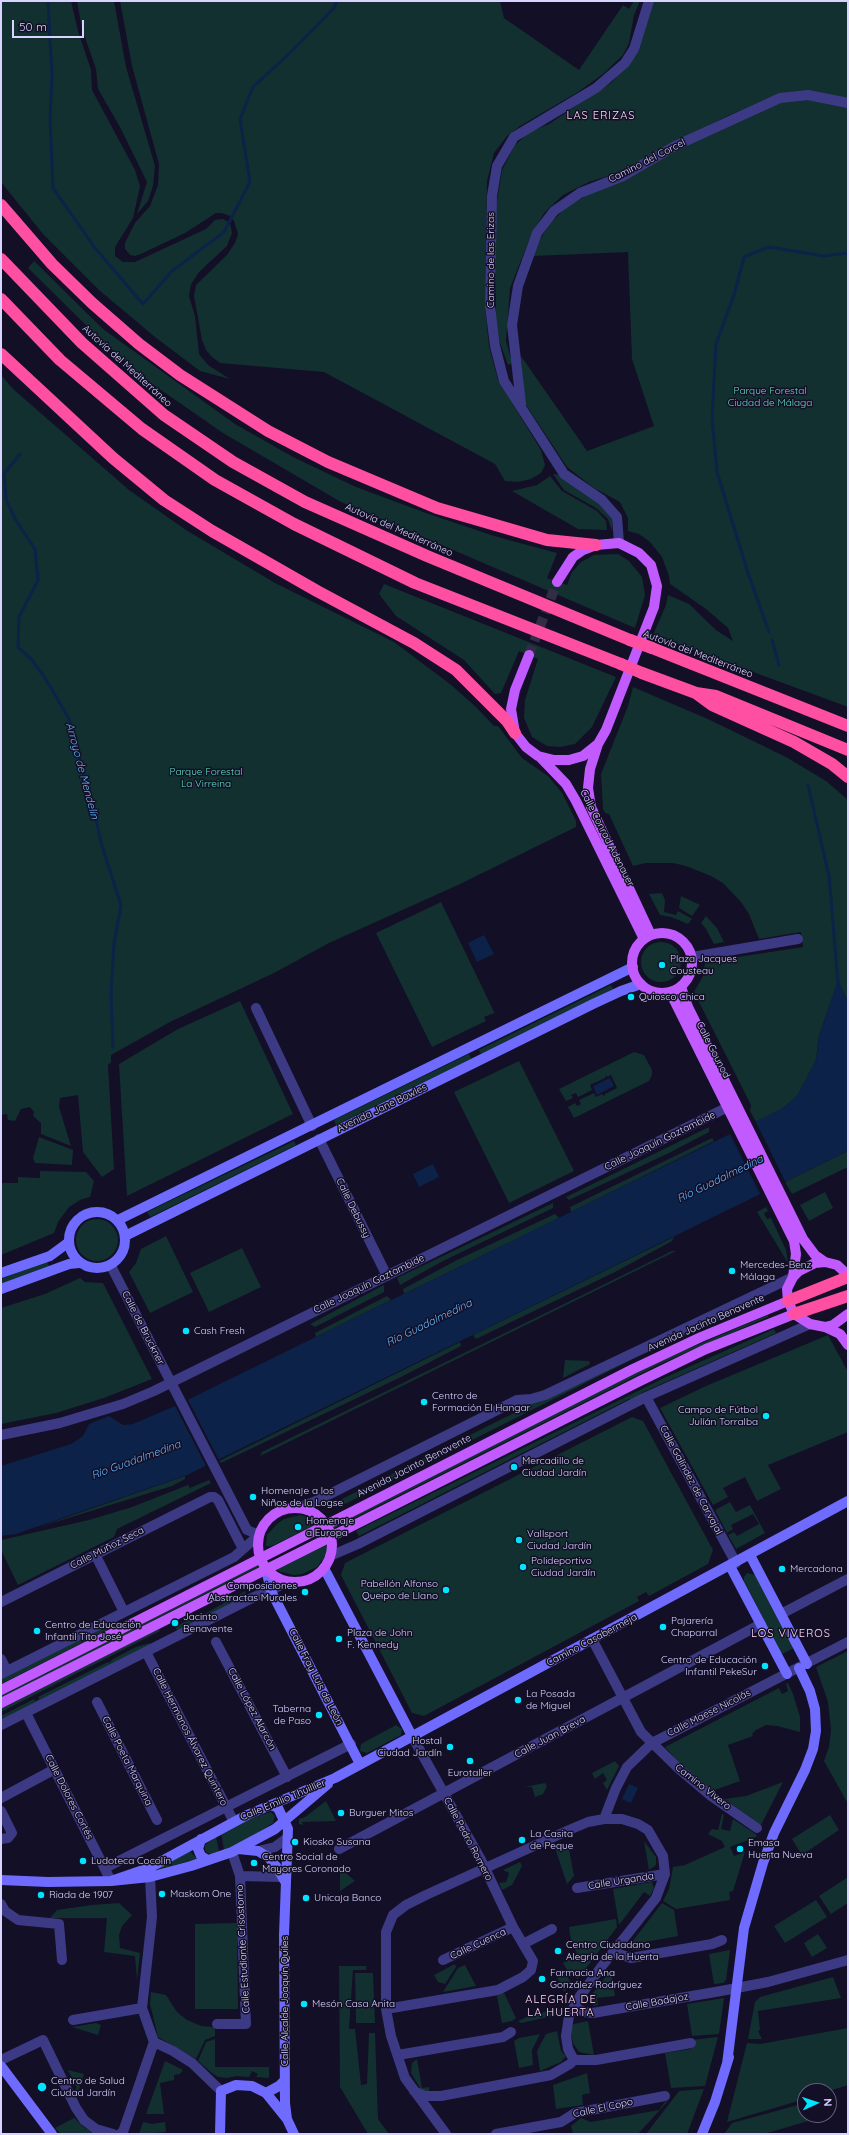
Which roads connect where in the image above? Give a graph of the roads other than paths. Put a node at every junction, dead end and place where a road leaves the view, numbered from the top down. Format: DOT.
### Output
graph roads {
  1 [pos="649,1"];
  2 [pos="848,103"];
  3 [pos="1,205"];
  4 [pos="1,259"];
  5 [pos="1,299"];
  6 [pos="1,354"];
  7 [pos="522,408"];
  8 [pos="619,543"];
  9 [pos="596,545"];
  10 [pos="557,582"];
  11 [pos="528,655"];
  12 [pos="696,693"];
  13 [pos="848,726"];
  14 [pos="515,733"];
  15 [pos="598,744"];
  16 [pos="848,750"];
  17 [pos="538,756"];
  18 [pos="848,777"];
  19 [pos="648,937"];
  20 [pos="798,939"];
  21 [pos="692,957"];
  22 [pos="633,967"];
  23 [pos="641,984"];
  24 [pos="681,987"];
  25 [pos="670,992"];
  26 [pos="256,1008"];
  27 [pos="728,1107"];
  28 [pos="738,1117"];
  29 [pos="312,1126"];
  30 [pos="319,1139"];
  31 [pos="780,1200"];
  32 [pos="118,1220"];
  33 [pos="126,1236"];
  34 [pos="69,1242"];
  35 [pos="825,1262"];
  36 [pos="79,1263"];
  37 [pos="111,1266"];
  38 [pos="1,1273"];
  39 [pos="387,1276"];
  40 [pos="848,1276"];
  41 [pos="793,1277"];
  42 [pos="1,1289"];
  43 [pos="848,1296"];
  44 [pos="788,1301"];
  45 [pos="794,1314"];
  46 [pos="848,1316"];
  47 [pos="810,1324"];
  48 [pos="825,1327"];
  49 [pos="848,1345"];
  50 [pos="173,1387"];
  51 [pos="646,1397"];
  52 [pos="1,1435"];
  53 [pos="848,1502"];
  54 [pos="297,1508"];
  55 [pos="325,1525"];
  56 [pos="259,1535"];
  57 [pos="330,1536"];
  58 [pos="243,1549"];
  59 [pos="95,1554"];
  60 [pos="750,1555"];
  61 [pos="330,1556"];
  62 [pos="260,1558"];
  63 [pos="733,1564"];
  64 [pos="324,1568"];
  65 [pos="266,1569"];
  66 [pos="848,1579"];
  67 [pos="289,1582"];
  68 [pos="271,1591"];
  69 [pos="1,1602"];
  70 [pos="124,1612"];
  71 [pos="781,1614"];
  72 [pos="761,1624"];
  73 [pos="592,1639"];
  74 [pos="216,1642"];
  75 [pos="848,1642"];
  76 [pos="146,1652"];
  77 [pos="1,1659"];
  78 [pos="803,1666"];
  79 [pos="4,1673"];
  80 [pos="787,1674"];
  81 [pos="1,1690"];
  82 [pos="623,1698"];
  83 [pos="97,1702"];
  84 [pos="1,1704"];
  85 [pos="26,1713"];
  86 [pos="1,1725"];
  87 [pos="412,1736"];
  88 [pos="652,1743"];
  89 [pos="351,1744"];
  90 [pos="360,1764"];
  91 [pos="55,1769"];
  92 [pos="287,1777"];
  93 [pos="335,1778"];
  94 [pos="444,1793"];
  95 [pos="1,1798"];
  96 [pos="271,1805"];
  97 [pos="226,1807"];
  98 [pos="1,1810"];
  99 [pos="604,1819"];
  100 [pos="157,1820"];
  101 [pos="285,1820"];
  102 [pos="234,1822"];
  103 [pos="758,1828"];
  104 [pos="287,1838"];
  105 [pos="1,1839"];
  106 [pos="201,1839"];
  107 [pos="339,1849"];
  108 [pos="235,1850"];
  109 [pos="258,1851"];
  110 [pos="208,1860"];
  111 [pos="105,1868"];
  112 [pos="485,1870"];
  113 [pos="665,1874"];
  114 [pos="240,1876"];
  115 [pos="150,1878"];
  116 [pos="1,1880"];
  117 [pos="284,1880"];
  118 [pos="111,1881"];
  119 [pos="578,1888"];
  120 [pos="1,1904"];
  121 [pos="513,1927"];
  122 [pos="552,1929"];
  123 [pos="722,1940"];
  124 [pos="523,1944"];
  125 [pos="613,1952"];
  126 [pos="62,1960"];
  127 [pos="443,1960"];
  128 [pos="848,1960"];
  129 [pos="741,1987"];
  130 [pos="575,2007"];
  131 [pos="142,2008"];
  132 [pos="386,2009"];
  133 [pos="73,2020"];
  134 [pos="218,2024"];
  135 [pos="511,2032"];
  136 [pos="154,2042"];
  137 [pos="691,2044"];
  138 [pos="398,2055"];
  139 [pos="1,2060"];
  140 [pos="574,2060"];
  141 [pos="1,2066"];
  142 [pos="285,2080"];
  143 [pos="221,2091"];
  144 [pos="414,2091"];
  145 [pos="266,2093"];
  146 [pos="441,2096"];
  147 [pos="665,2096"];
  148 [pos="431,2114"];
  149 [pos="287,2119"];
  150 [pos="52,2134"];
  151 [pos="120,2134"];
  152 [pos="220,2134"];
  153 [pos="294,2134"];
  154 [pos="446,2134"];
  155 [pos="496,2134"];
  156 [pos="702,2134"];
  1 -- 7 [label="street, Camino de las Erizas"];
  2 -- 7 [label="street, Camino del Corcel"];
  3 -- 9 [label="highway"];
  4 -- 13 [label="highway, Autovía del Mediterráneo, bridge"];
  5 -- 12 [label="highway, bridge"];
  6 -- 14 [label="highway"];
  7 -- 8 [label="street, Camino de las Erizas"];
  8 -- 9 [label="main road"];
  8 -- 15 [label="main road"];
  9 -- 10 [label="main road"];
  11 -- 14 [label="main road"];
  12 -- 16 [label="highway"];
  12 -- 18 [label="highway"];
  14 -- 17 [label="main road, Calle Conrad Adenauer"];
  15 -- 17 [label="main road"];
  15 -- 19 [label="main road, Calle Conrad Adenauer"];
  17 -- 19 [label="main road, Calle Conrad Adenauer"];
  19 -- 21 [label="main road"];
  19 -- 22 [label="main road"];
  20 -- 21 [label="street"];
  21 -- 24 [label="main road"];
  22 -- 23 [label="main road"];
  22 -- 29 [label="main road, Avenida Jane Bowles"];
  23 -- 25 [label="main road"];
  23 -- 30 [label="main road, Avenida Jane Bowles"];
  24 -- 25 [label="main road"];
  24 -- 28 [label="main road, Calle Gounod"];
  25 -- 27 [label="main road, Calle Gounod"];
  26 -- 29 [label="street"];
  27 -- 28 [label="main road, Calle Gounod"];
  27 -- 39 [label="street, Calle Joaquín Gaztambide"];
  28 -- 31 [label="main road"];
  29 -- 32 [label="main road, Avenida Jane Bowles"];
  30 -- 33 [label="main road, Avenida Jane Bowles"];
  30 -- 39 [label="street, Calle Debussy"];
  31 -- 35 [label="main road"];
  31 -- 41 [label="main road"];
  32 -- 33 [label="main road"];
  32 -- 34 [label="main road"];
  33 -- 37 [label="main road"];
  34 -- 36 [label="main road"];
  34 -- 38 [label="main road"];
  35 -- 40 [label="main road, Avenida Jacinto Benavente"];
  35 -- 41 [label="main road, Avenida Jacinto Benavente"];
  36 -- 37 [label="main road"];
  36 -- 42 [label="main road"];
  37 -- 50 [label="street, Calle de Bruckner"];
  39 -- 50 [label="street, Calle Joaquín Gaztambide"];
  40 -- 44 [label="highway, Avenida Jacinto Benavente"];
  41 -- 44 [label="main road"];
  41 -- 54 [label="street, Avenida Jacinto Benavente"];
  43 -- 45 [label="highway"];
  44 -- 45 [label="main road"];
  44 -- 55 [label="main road, Avenida Jacinto Benavente"];
  45 -- 47 [label="main road"];
  45 -- 57 [label="main road"];
  46 -- 48 [label="main road"];
  47 -- 48 [label="main road"];
  47 -- 51 [label="street"];
  48 -- 49 [label="main road"];
  50 -- 52 [label="street, Calle Joaquín Gaztambide"];
  50 -- 56 [label="street, Calle de Bruckner"];
  51 -- 61 [label="street"];
  51 -- 63 [label="street, Calle Galíndez de Carvajal"];
  53 -- 60 [label="main road, Camino Casabermeja"];
  54 -- 55 [label="main road"];
  54 -- 56 [label="main road"];
  55 -- 57 [label="main road"];
  55 -- 62 [label="main road, Avenida Jacinto Benavente"];
  56 -- 58 [label="street"];
  56 -- 62 [label="main road"];
  57 -- 61 [label="main road"];
  57 -- 65 [label="main road"];
  58 -- 59 [label="street, Calle Muñoz Seca"];
  58 -- 70 [label="street"];
  59 -- 69 [label="street, Calle Muñoz Seca"];
  59 -- 70 [label="street"];
  60 -- 63 [label="main road, Camino Casabermeja"];
  60 -- 71 [label="main road"];
  61 -- 64 [label="main road"];
  62 -- 65 [label="main road"];
  62 -- 81 [label="main road, Avenida Jacinto Benavente"];
  63 -- 72 [label="main road, Calle Galíndez de Carvajal"];
  63 -- 73 [label="main road, Camino Casabermeja"];
  64 -- 67 [label="main road"];
  64 -- 87 [label="main road"];
  65 -- 67 [label="main road"];
  65 -- 68 [label="main road"];
  65 -- 84 [label="main road"];
  66 -- 71 [label="street"];
  67 -- 68 [label="street"];
  68 -- 76 [label="street"];
  68 -- 89 [label="main road, Calle Fray Luis de León"];
  70 -- 79 [label="street"];
  71 -- 78 [label="main road"];
  72 -- 80 [label="main road, Calle Galíndez de Carvajal"];
  72 -- 82 [label="street, Calle Juan Breva"];
  73 -- 82 [label="street, Camino Vivero"];
  73 -- 87 [label="main road, Camino Casabermeja"];
  74 -- 92 [label="street, Calle López Alarcón"];
  75 -- 78 [label="street, Calle Maese Nicolás"];
  76 -- 85 [label="street"];
  76 -- 97 [label="street, Calle Hermanos Álvarez Quintero"];
  77 -- 79 [label="street"];
  78 -- 80 [label="street, Calle Maese Nicolás"];
  78 -- 129 [label="main road"];
  80 -- 88 [label="street, Calle Maese Nicolás"];
  82 -- 88 [label="street, Camino Vivero"];
  82 -- 94 [label="street, Calle Juan Breva"];
  83 -- 100 [label="street, Calle Poeta Marquina"];
  85 -- 86 [label="street"];
  85 -- 91 [label="street, Calle Dolores Cortés"];
  87 -- 90 [label="main road, Camino Casabermeja"];
  87 -- 94 [label="street, Calle Pedro Romero"];
  88 -- 99 [label="street, Calle Maese Nicolás"];
  88 -- 103 [label="street, Camino Vivero"];
  89 -- 90 [label="main road, Calle Fray Luis de León"];
  89 -- 92 [label="street, Calle Emilio Thuillier"];
  90 -- 93 [label="main road, Camino Casabermeja"];
  91 -- 95 [label="street"];
  91 -- 111 [label="street, Calle Dolores Cortés"];
  92 -- 97 [label="street, Calle Emilio Thuillier"];
  93 -- 96 [label="main road, Calle Emilio Thuillier"];
  93 -- 101 [label="main road, Calle Emilio Thuillier"];
  94 -- 107 [label="street, Calle Juan Breva"];
  94 -- 112 [label="street, Calle Pedro Romero"];
  96 -- 101 [label="main road"];
  96 -- 102 [label="main road, Calle Emilio Thuillier"];
  97 -- 102 [label="street, Calle Hermanos Álvarez Quintero"];
  97 -- 111 [label="street, Calle Emilio Thuillier"];
  98 -- 105 [label="street"];
  99 -- 112 [label="street"];
  99 -- 113 [label="street"];
  101 -- 104 [label="main road, Calle Alcalde Joaquín Quiles"];
  101 -- 108 [label="main road, Calle Emilio Thuillier"];
  102 -- 106 [label="main road, Calle Emilio Thuillier"];
  104 -- 109 [label="street"];
  104 -- 117 [label="main road, Calle Alcalde Joaquín Quiles"];
  106 -- 110 [label="main road"];
  106 -- 118 [label="main road, Calle Emilio Thuillier"];
  108 -- 109 [label="main road"];
  108 -- 110 [label="main road, Calle Emilio Thuillier"];
  108 -- 114 [label="street, Calle Estudiante Crisóstomo"];
  109 -- 117 [label="main road"];
  110 -- 115 [label="main road, Calle Emilio Thuillier"];
  111 -- 118 [label="street, Calle Dolores Cortés"];
  112 -- 121 [label="street, Calle Pedro Romero"];
  112 -- 132 [label="street"];
  113 -- 119 [label="street, Calle Urganda"];
  113 -- 125 [label="street"];
  114 -- 117 [label="street"];
  114 -- 134 [label="street, Calle Estudiante Crisóstomo"];
  115 -- 118 [label="main road, Calle Emilio Thuillier"];
  115 -- 131 [label="street"];
  116 -- 118 [label="main road, Calle Emilio Thuillier"];
  117 -- 142 [label="main road, Calle Alcalde Joaquín Quiles"];
  120 -- 126 [label="street"];
  121 -- 124 [label="street, Calle Pedro Romero"];
  121 -- 127 [label="street, Calle Cuenca"];
  122 -- 124 [label="street"];
  123 -- 125 [label="street"];
  124 -- 132 [label="street, Calle Pedro Romero"];
  125 -- 130 [label="street"];
  128 -- 129 [label="street, Calle Badajoz"];
  129 -- 130 [label="street, Calle Badajoz"];
  129 -- 156 [label="main road"];
  130 -- 140 [label="street"];
  131 -- 133 [label="street"];
  131 -- 136 [label="street"];
  132 -- 138 [label="street"];
  135 -- 138 [label="street"];
  136 -- 143 [label="street"];
  136 -- 151 [label="street"];
  137 -- 140 [label="street"];
  138 -- 144 [label="street"];
  139 -- 151 [label="street"];
  140 -- 146 [label="street"];
  141 -- 150 [label="main road"];
  142 -- 145 [label="main road"];
  142 -- 149 [label="main road, Calle Alcalde Joaquín Quiles"];
  143 -- 145 [label="main road"];
  143 -- 152 [label="main road"];
  144 -- 146 [label="street"];
  144 -- 148 [label="street"];
  145 -- 149 [label="main road, Calle Alcalde Joaquín Quiles"];
  146 -- 148 [label="street"];
  147 -- 155 [label="street, Calle El Copo"];
  148 -- 154 [label="street"];
  149 -- 153 [label="main road, Calle Alcalde Joaquín Quiles"];
}
